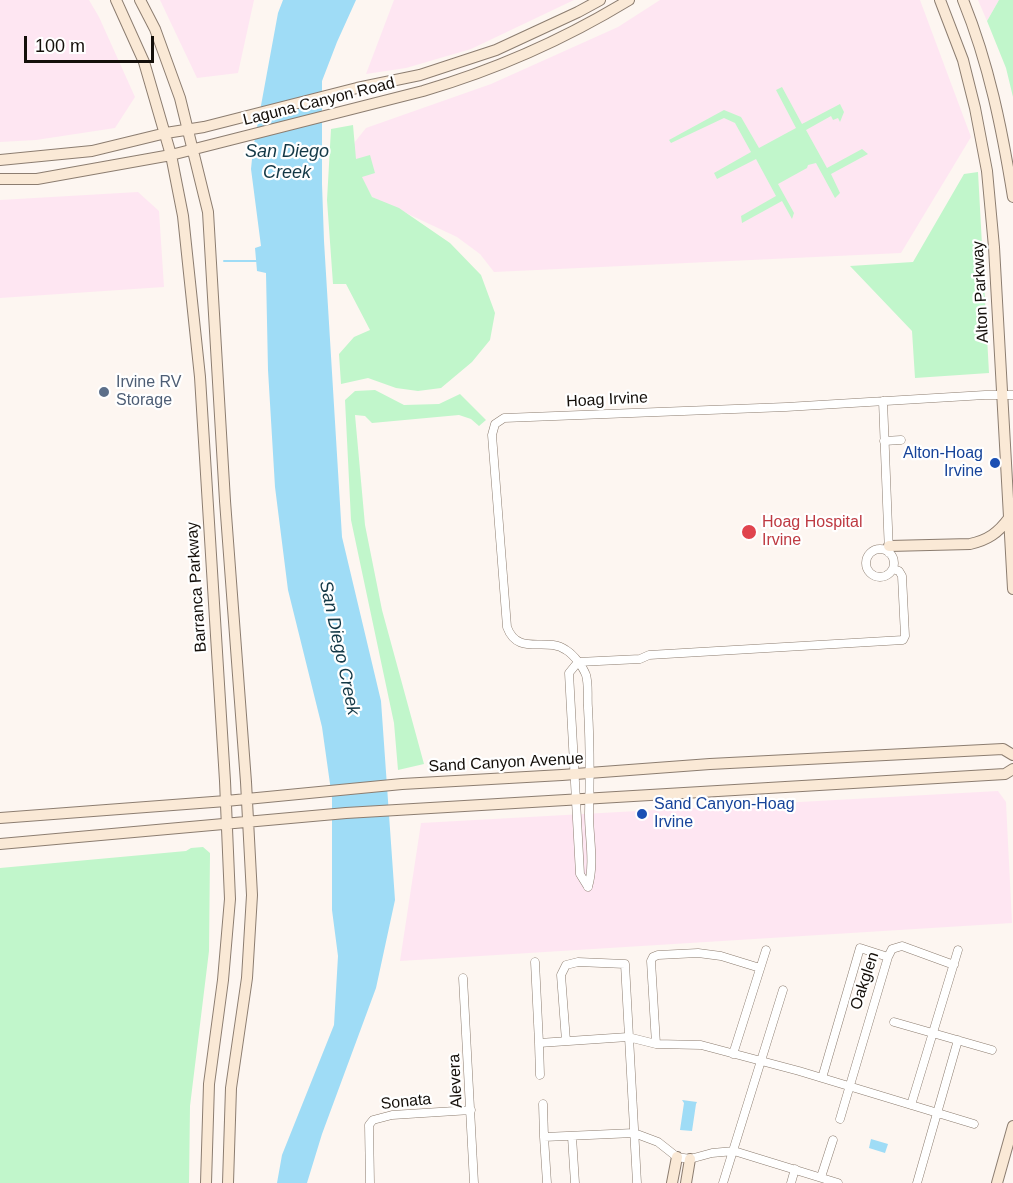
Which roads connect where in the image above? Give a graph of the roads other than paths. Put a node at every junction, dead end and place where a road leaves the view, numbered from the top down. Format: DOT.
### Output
graph roads {
  1 [pos="116,0"];
  2 [pos="140,0"];
  3 [pos="600,0"];
  4 [pos="629,0"];
  5 [pos="940,0"];
  6 [pos="963,0"];
  7 [pos="189,128"];
  8 [pos="166,133"];
  9 [pos="194,150"];
  10 [pos="171,155"];
  11 [pos="0,160"];
  12 [pos="0,179"];
  13 [pos="1013,197"];
  14 [pos="1007,395"];
  15 [pos="883,401"];
  16 [pos="901,440"];
  17 [pos="884,441"];
  18 [pos="1009,518"];
  19 [pos="889,550"];
  20 [pos="893,568"];
  21 [pos="1013,589"];
  22 [pos="578,662"];
  23 [pos="1013,755"];
  24 [pos="1013,768"];
  25 [pos="590,773"];
  26 [pos="576,774"];
  27 [pos="247,799"];
  28 [pos="590,799"];
  29 [pos="576,800"];
  30 [pos="226,801"];
  31 [pos="0,818"];
  32 [pos="248,822"];
  33 [pos="226,823"];
  34 [pos="0,843"];
  35 [pos="766,950"];
  36 [pos="958,950"];
  37 [pos="888,957"];
  38 [pos="535,962"];
  39 [pos="954,965"];
  40 [pos="760,968"];
  41 [pos="463,978"];
  42 [pos="783,990"];
  43 [pos="894,1022"];
  44 [pos="934,1032"];
  45 [pos="628,1037"];
  46 [pos="958,1040"];
  47 [pos="566,1041"];
  48 [pos="539,1043"];
  49 [pos="656,1044"];
  50 [pos="992,1050"];
  51 [pos="733,1054"];
  52 [pos="761,1060"];
  53 [pos="540,1075"];
  54 [pos="822,1078"];
  55 [pos="849,1086"];
  56 [pos="543,1104"];
  57 [pos="911,1105"];
  58 [pos="471,1110"];
  59 [pos="938,1113"];
  60 [pos="840,1119"];
  61 [pos="974,1124"];
  62 [pos="1013,1126"];
  63 [pos="634,1133"];
  64 [pos="544,1137"];
  65 [pos="572,1137"];
  66 [pos="833,1140"];
  67 [pos="734,1151"];
  68 [pos="677,1157"];
  69 [pos="690,1159"];
  70 [pos="795,1169"];
  71 [pos="820,1180"];
  72 [pos="206,1183"];
  73 [pos="228,1183"];
  74 [pos="370,1183"];
  75 [pos="474,1183"];
  76 [pos="547,1183"];
  77 [pos="575,1183"];
  78 [pos="637,1183"];
  79 [pos="672,1183"];
  80 [pos="686,1183"];
  81 [pos="723,1183"];
  82 [pos="791,1183"];
  83 [pos="838,1183"];
  84 [pos="917,1183"];
  85 [pos="997,1183"];
  1 -- 8 [label="main road, Barranca Parkway"];
  2 -- 7 [label="main road, Barranca Parkway"];
  3 -- 7 [label="main road, Laguna Canyon Road"];
  4 -- 9 [label="main road, Laguna Canyon Road"];
  5 -- 14 [label="main road, Alton Parkway"];
  6 -- 13 [label="main road"];
  7 -- 8 [label="main road, Laguna Canyon Road"];
  7 -- 9 [label="main road, Barranca Parkway"];
  8 -- 10 [label="main road, Barranca Parkway"];
  8 -- 11 [label="main road, Laguna Canyon Road"];
  9 -- 10 [label="main road, Laguna Canyon Road"];
  9 -- 27 [label="main road, Barranca Parkway"];
  10 -- 12 [label="main road, Laguna Canyon Road"];
  10 -- 30 [label="main road, Barranca Parkway"];
  14 -- 15 [label="street, Hoag Irvine"];
  14 -- 18 [label="main road, Alton Parkway"];
  15 -- 17 [label="street"];
  15 -- 22 [label="street, Hoag Irvine"];
  16 -- 17 [label="street"];
  17 -- 19 [label="street"];
  18 -- 19 [label="main road"];
  18 -- 21 [label="main road, Alton Parkway"];
  19 -- 20 [label="street"];
  19 -- 20 [label="street"];
  20 -- 22 [label="street"];
  22 -- 25 [label="street"];
  22 -- 26 [label="street"];
  23 -- 25 [label="main road, Sand Canyon Avenue"];
  24 -- 28 [label="main road"];
  25 -- 26 [label="main road, Sand Canyon Avenue"];
  25 -- 28 [label="street"];
  26 -- 27 [label="main road, Sand Canyon Avenue"];
  26 -- 29 [label="street"];
  27 -- 30 [label="main road, Sand Canyon Avenue"];
  27 -- 32 [label="main road, Barranca Parkway"];
  28 -- 29 [label="main road"];
  28 -- 29 [label="street"];
  29 -- 32 [label="main road"];
  30 -- 31 [label="main road, Sand Canyon Avenue"];
  30 -- 33 [label="main road, Barranca Parkway"];
  32 -- 33 [label="main road"];
  32 -- 73 [label="main road, Barranca Parkway"];
  33 -- 34 [label="main road"];
  33 -- 72 [label="main road, Barranca Parkway"];
  35 -- 40 [label="street"];
  36 -- 39 [label="street"];
  37 -- 39 [label="street, Oakglen"];
  37 -- 54 [label="street"];
  37 -- 55 [label="street, Oakglen"];
  38 -- 48 [label="street"];
  39 -- 44 [label="street"];
  40 -- 49 [label="street"];
  40 -- 51 [label="street"];
  41 -- 58 [label="street, Alevera"];
  42 -- 52 [label="street"];
  43 -- 44 [label="street"];
  44 -- 46 [label="street"];
  44 -- 57 [label="street"];
  45 -- 47 [label="street"];
  45 -- 47 [label="street"];
  45 -- 49 [label="street"];
  45 -- 63 [label="street"];
  46 -- 50 [label="street"];
  46 -- 59 [label="street"];
  47 -- 48 [label="street"];
  48 -- 53 [label="street"];
  49 -- 51 [label="street"];
  51 -- 52 [label="street"];
  52 -- 54 [label="street"];
  52 -- 67 [label="street"];
  54 -- 55 [label="street"];
  55 -- 57 [label="street"];
  55 -- 60 [label="street, Oakglen"];
  56 -- 64 [label="street"];
  57 -- 59 [label="street"];
  58 -- 74 [label="street, Sonata"];
  58 -- 75 [label="street, Alevera"];
  59 -- 61 [label="street"];
  59 -- 84 [label="street"];
  62 -- 85 [label="main road"];
  63 -- 65 [label="street"];
  63 -- 68 [label="street"];
  63 -- 78 [label="street"];
  64 -- 65 [label="street"];
  64 -- 76 [label="street"];
  65 -- 77 [label="street"];
  66 -- 71 [label="street"];
  67 -- 69 [label="street"];
  67 -- 70 [label="street"];
  67 -- 81 [label="street"];
  68 -- 69 [label="street"];
  68 -- 79 [label="main road"];
  69 -- 80 [label="main road"];
  70 -- 71 [label="street"];
  70 -- 82 [label="street"];
  71 -- 83 [label="street"];
}
